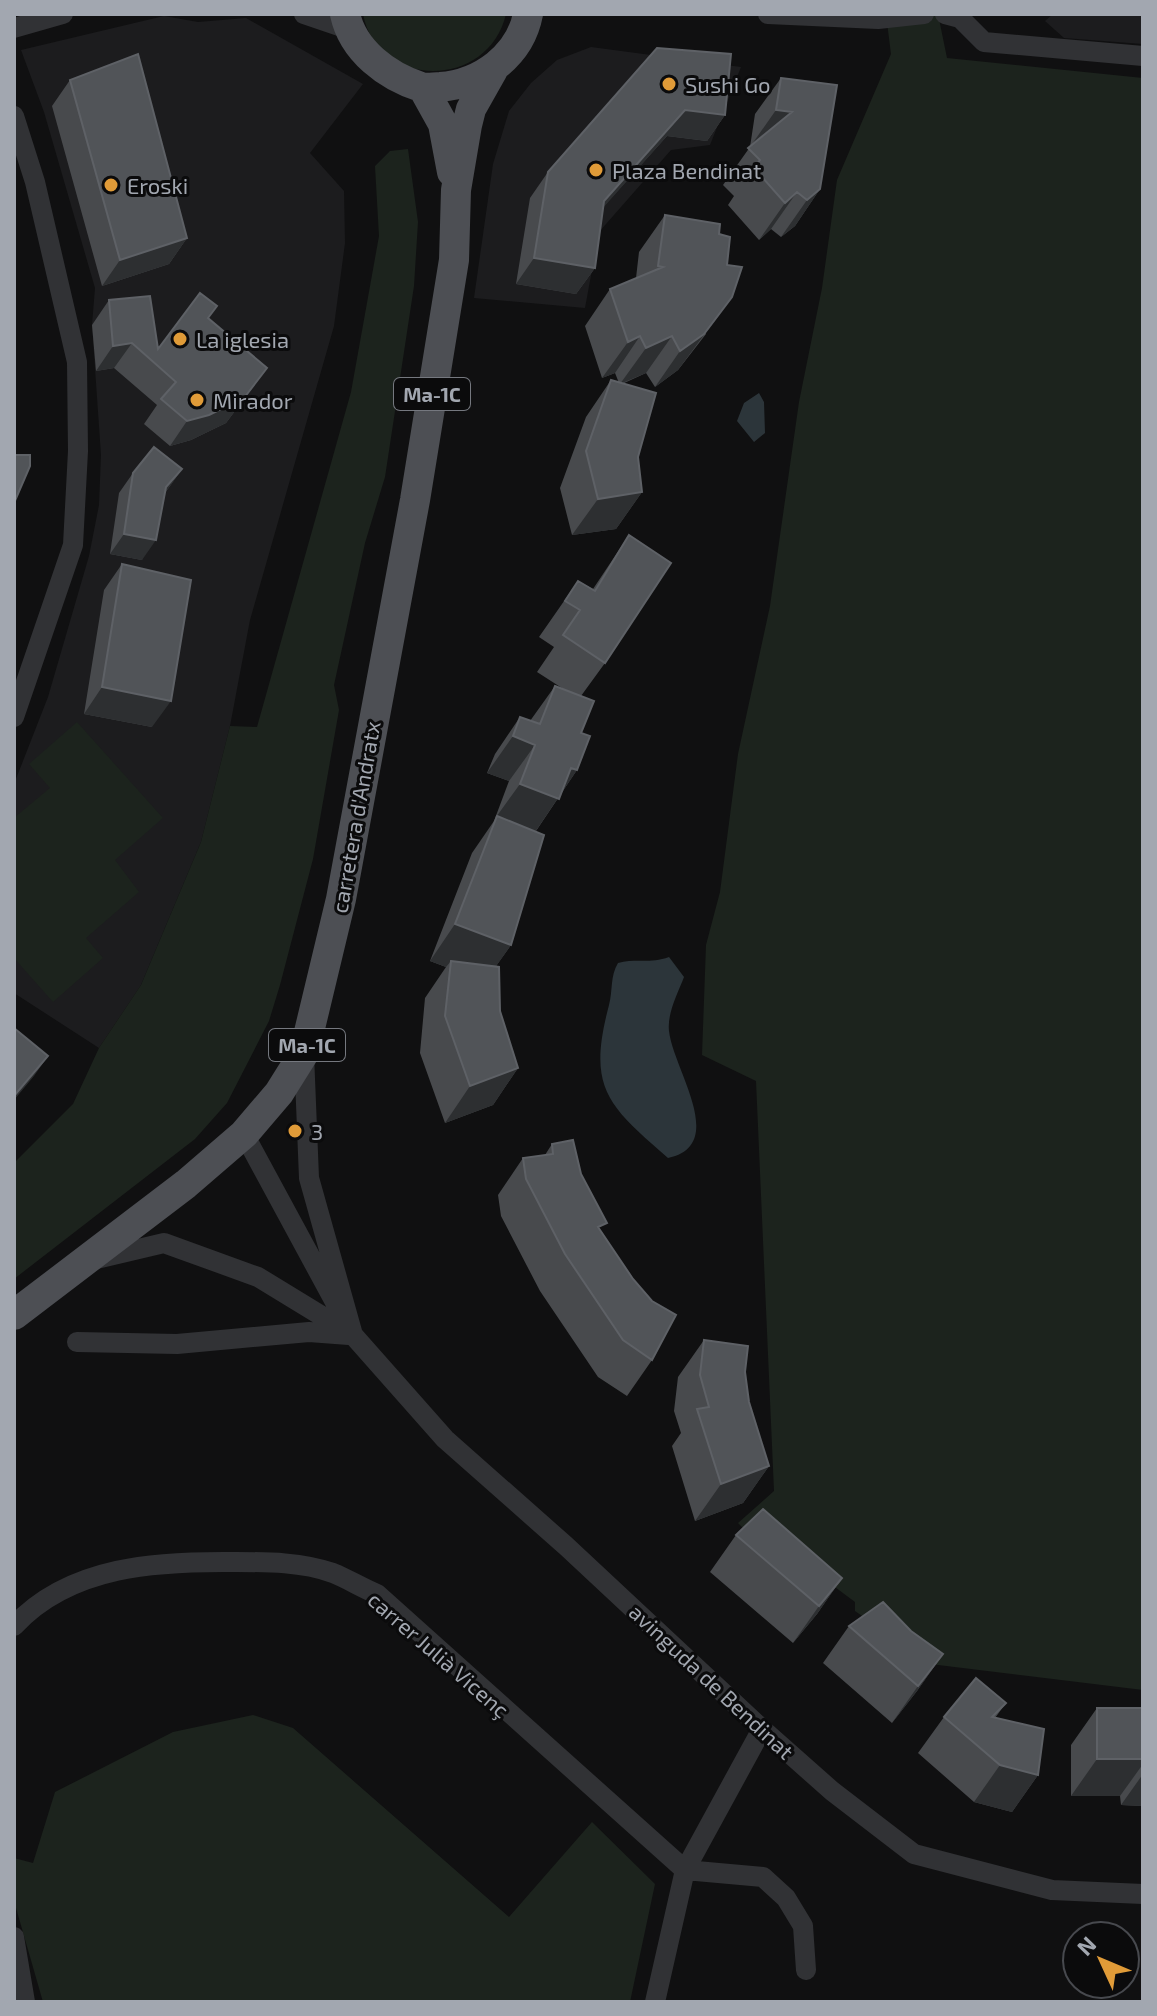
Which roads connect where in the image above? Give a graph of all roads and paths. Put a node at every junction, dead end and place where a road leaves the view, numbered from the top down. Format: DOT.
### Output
graph roads {
  1 [pos="63,14"];
  2 [pos="304,14"];
  3 [pos="528,14"];
  4 [pos="768,14"];
  5 [pos="924,14"];
  6 [pos="945,14"];
  7 [pos="347,22"];
  8 [pos="14,28"];
  9 [pos="1143,56"];
  10 [pos="493,70"];
  11 [pos="423,88"];
  12 [pos="14,116"];
  13 [pos="456,190"];
  14 [pos="14,717"];
  15 [pos="304,1053"];
  16 [pos="244,1134"];
  17 [pos="82,1262"];
  18 [pos="14,1315"];
  19 [pos="353,1335"];
  20 [pos="77,1342"];
  21 [pos="14,1626"];
  22 [pos="762,1729"];
  23 [pos="685,1870"];
  24 [pos="1143,1894"];
  25 [pos="14,1937"];
  26 [pos="806,1970"];
  27 [pos="25,2002"];
  28 [pos="655,2002"];
  1 -- 8 [label="street"];
  2 -- 7 [label="street"];
  3 -- 10 [label="main road, Ma-1C"];
  4 -- 5 [label="street"];
  6 -- 9 [label="street"];
  7 -- 11 [label="main road"];
  10 -- 11 [label="main road"];
  10 -- 13 [label="main road, carretera d'Andratx / Ma-1C"];
  11 -- 13 [label="main road, carretera d'Andratx / Ma-1C"];
  12 -- 14 [label="street"];
  13 -- 15 [label="main road, carretera d'Andratx / Ma-1C"];
  15 -- 16 [label="main road, carretera d'Andratx / Ma-1C"];
  15 -- 19 [label="street, avinguda de Bendinat"];
  16 -- 17 [label="main road, carretera d'Andratx / Ma-1C"];
  16 -- 19 [label="street, avinguda de Bendinat"];
  17 -- 18 [label="main road, carretera d'Andratx / Ma-1C"];
  17 -- 19 [label="street, avinguda de Bendinat"];
  19 -- 20 [label="street"];
  19 -- 22 [label="street, avinguda de Bendinat"];
  21 -- 23 [label="street, carrer Julià Vicenç"];
  22 -- 23 [label="street"];
  22 -- 24 [label="street, avinguda de Bendinat"];
  23 -- 26 [label="street"];
  23 -- 28 [label="street"];
  25 -- 27 [label="street"];
}
